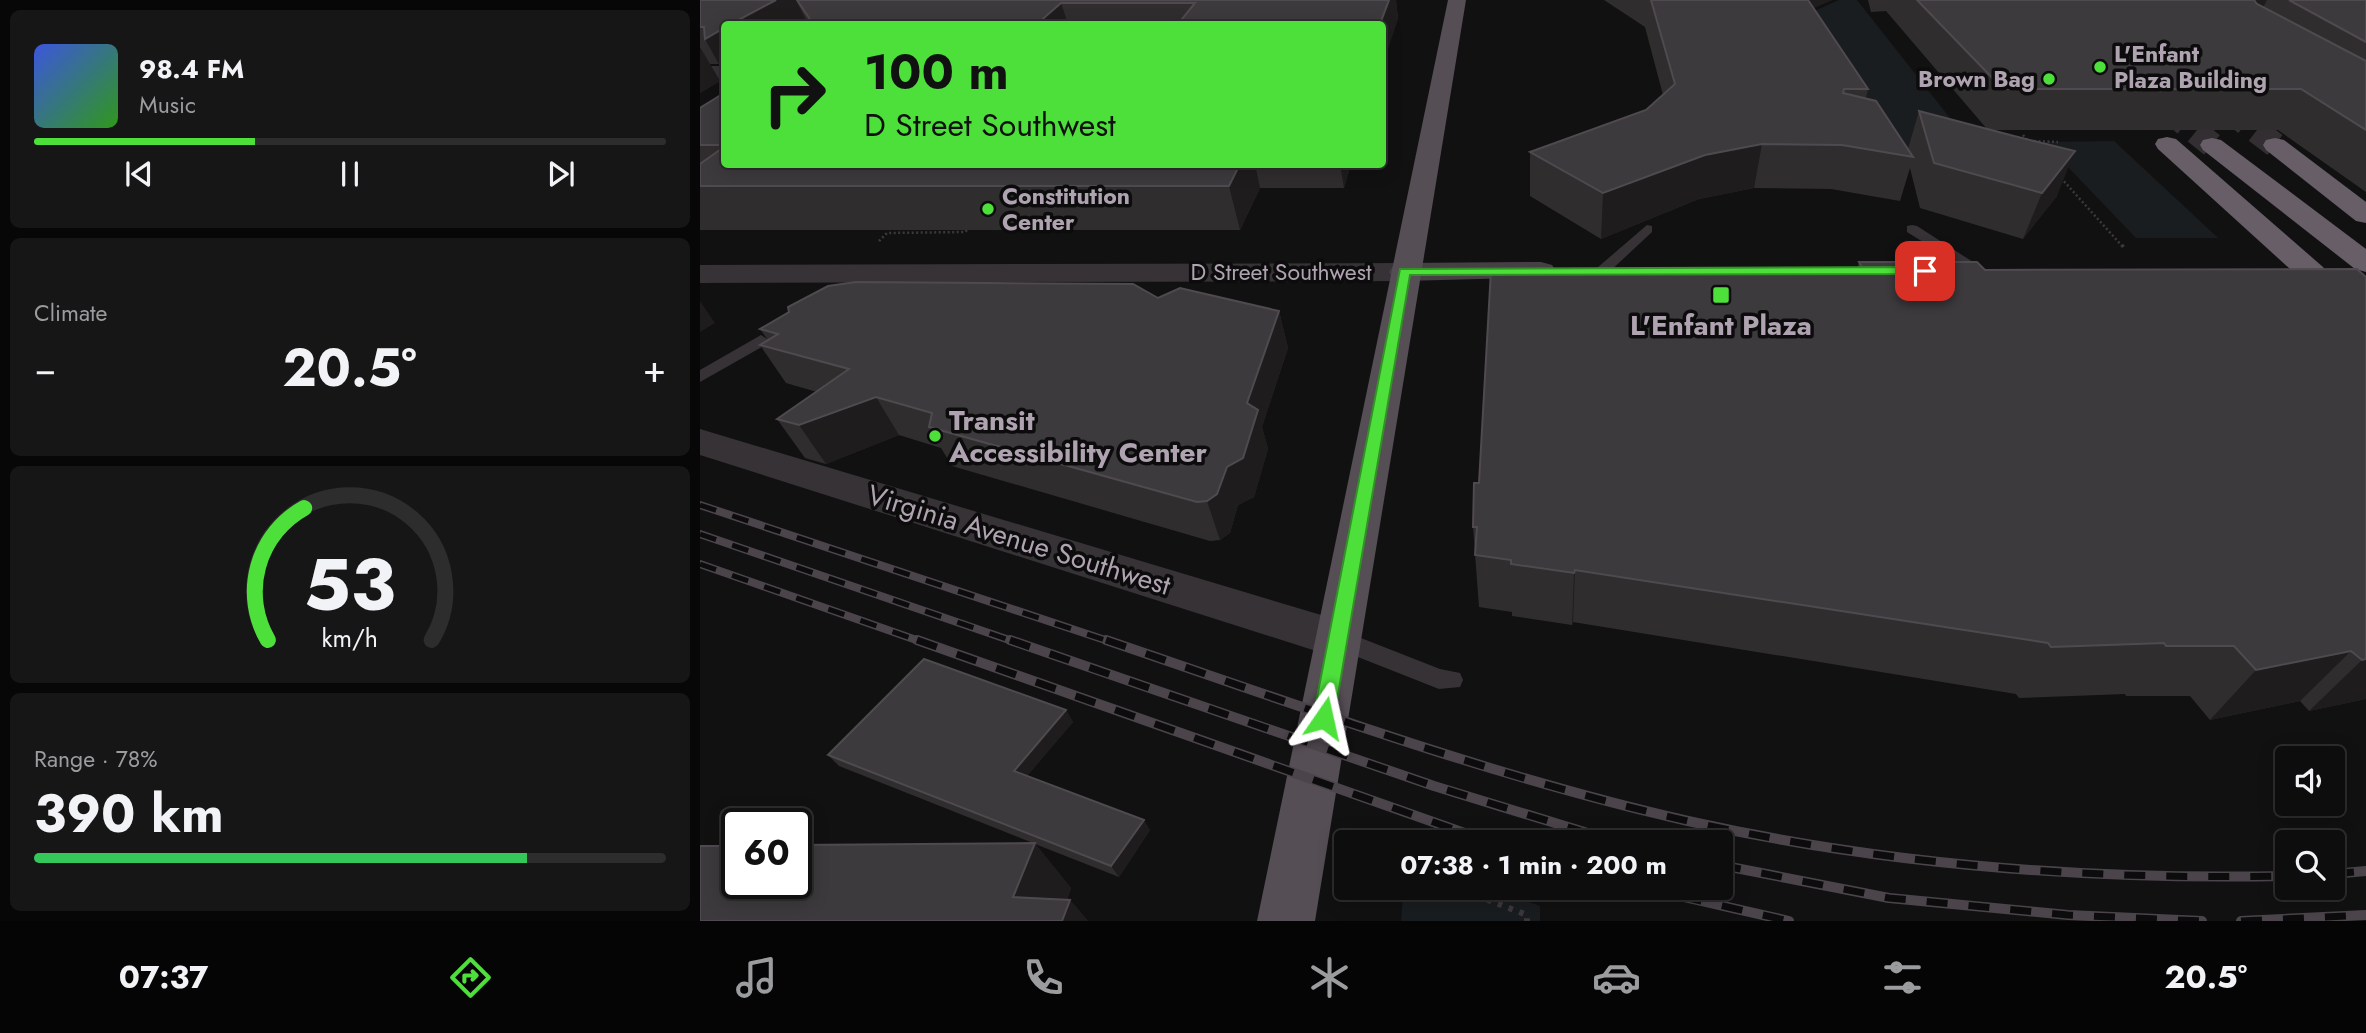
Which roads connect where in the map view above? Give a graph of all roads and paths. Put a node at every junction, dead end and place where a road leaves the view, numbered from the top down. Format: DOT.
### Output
graph roads {
  1 [pos="1457,0"];
  2 [pos="700,72"];
  3 [pos="721,72"];
  4 [pos="2023,135"];
  5 [pos="2025,141"];
  6 [pos="2058,142"];
  7 [pos="2167,144"];
  8 [pos="2031,145"];
  9 [pos="2221,145"];
  10 [pos="2276,145"];
  11 [pos="2057,173"];
  12 [pos="2366,215"];
  13 [pos="975,221"];
  14 [pos="1647,229"];
  15 [pos="1912,229"];
  16 [pos="876,244"];
  17 [pos="2124,248"];
  18 [pos="2366,263"];
  19 [pos="1602,271"];
  20 [pos="1644,271"];
  21 [pos="1923,271"];
  22 [pos="1992,271"];
  23 [pos="1404,272"];
  24 [pos="2267,272"];
  25 [pos="2366,273"];
  26 [pos="700,274"];
  27 [pos="2323,275"];
  28 [pos="761,340"];
  29 [pos="700,377"];
  30 [pos="700,442"];
  31 [pos="1338,639"];
  32 [pos="1451,680"];
  33 [pos="1485,900"];
  34 [pos="1527,918"];
  35 [pos="1286,921"];
  1 -- 23 [label="main road"];
  2 -- 3 [label="street"];
  4 -- 8 [label="path"];
  5 -- 6 [label="path"];
  7 -- 27 [label="highway"];
  9 -- 18 [label="highway"];
  10 -- 12 [label="highway"];
  11 -- 17 [label="path"];
  13 -- 16 [label="path"];
  14 -- 19 [label="lane"];
  15 -- 22 [label="lane"];
  19 -- 20 [label="main road, D Street Southwest"];
  19 -- 23 [label="main road, D Street Southwest"];
  21 -- 22 [label="main road"];
  23 -- 26 [label="street, D Street Southwest"];
  23 -- 31 [label="main road"];
  24 -- 27 [label="main road"];
  25 -- 27 [label="main road"];
  28 -- 29 [label="lane"];
  30 -- 31 [label="street, Virginia Avenue Southwest"];
  31 -- 32 [label="lane"];
  31 -- 35 [label="main road"];
  33 -- 34 [label="path"];
}
